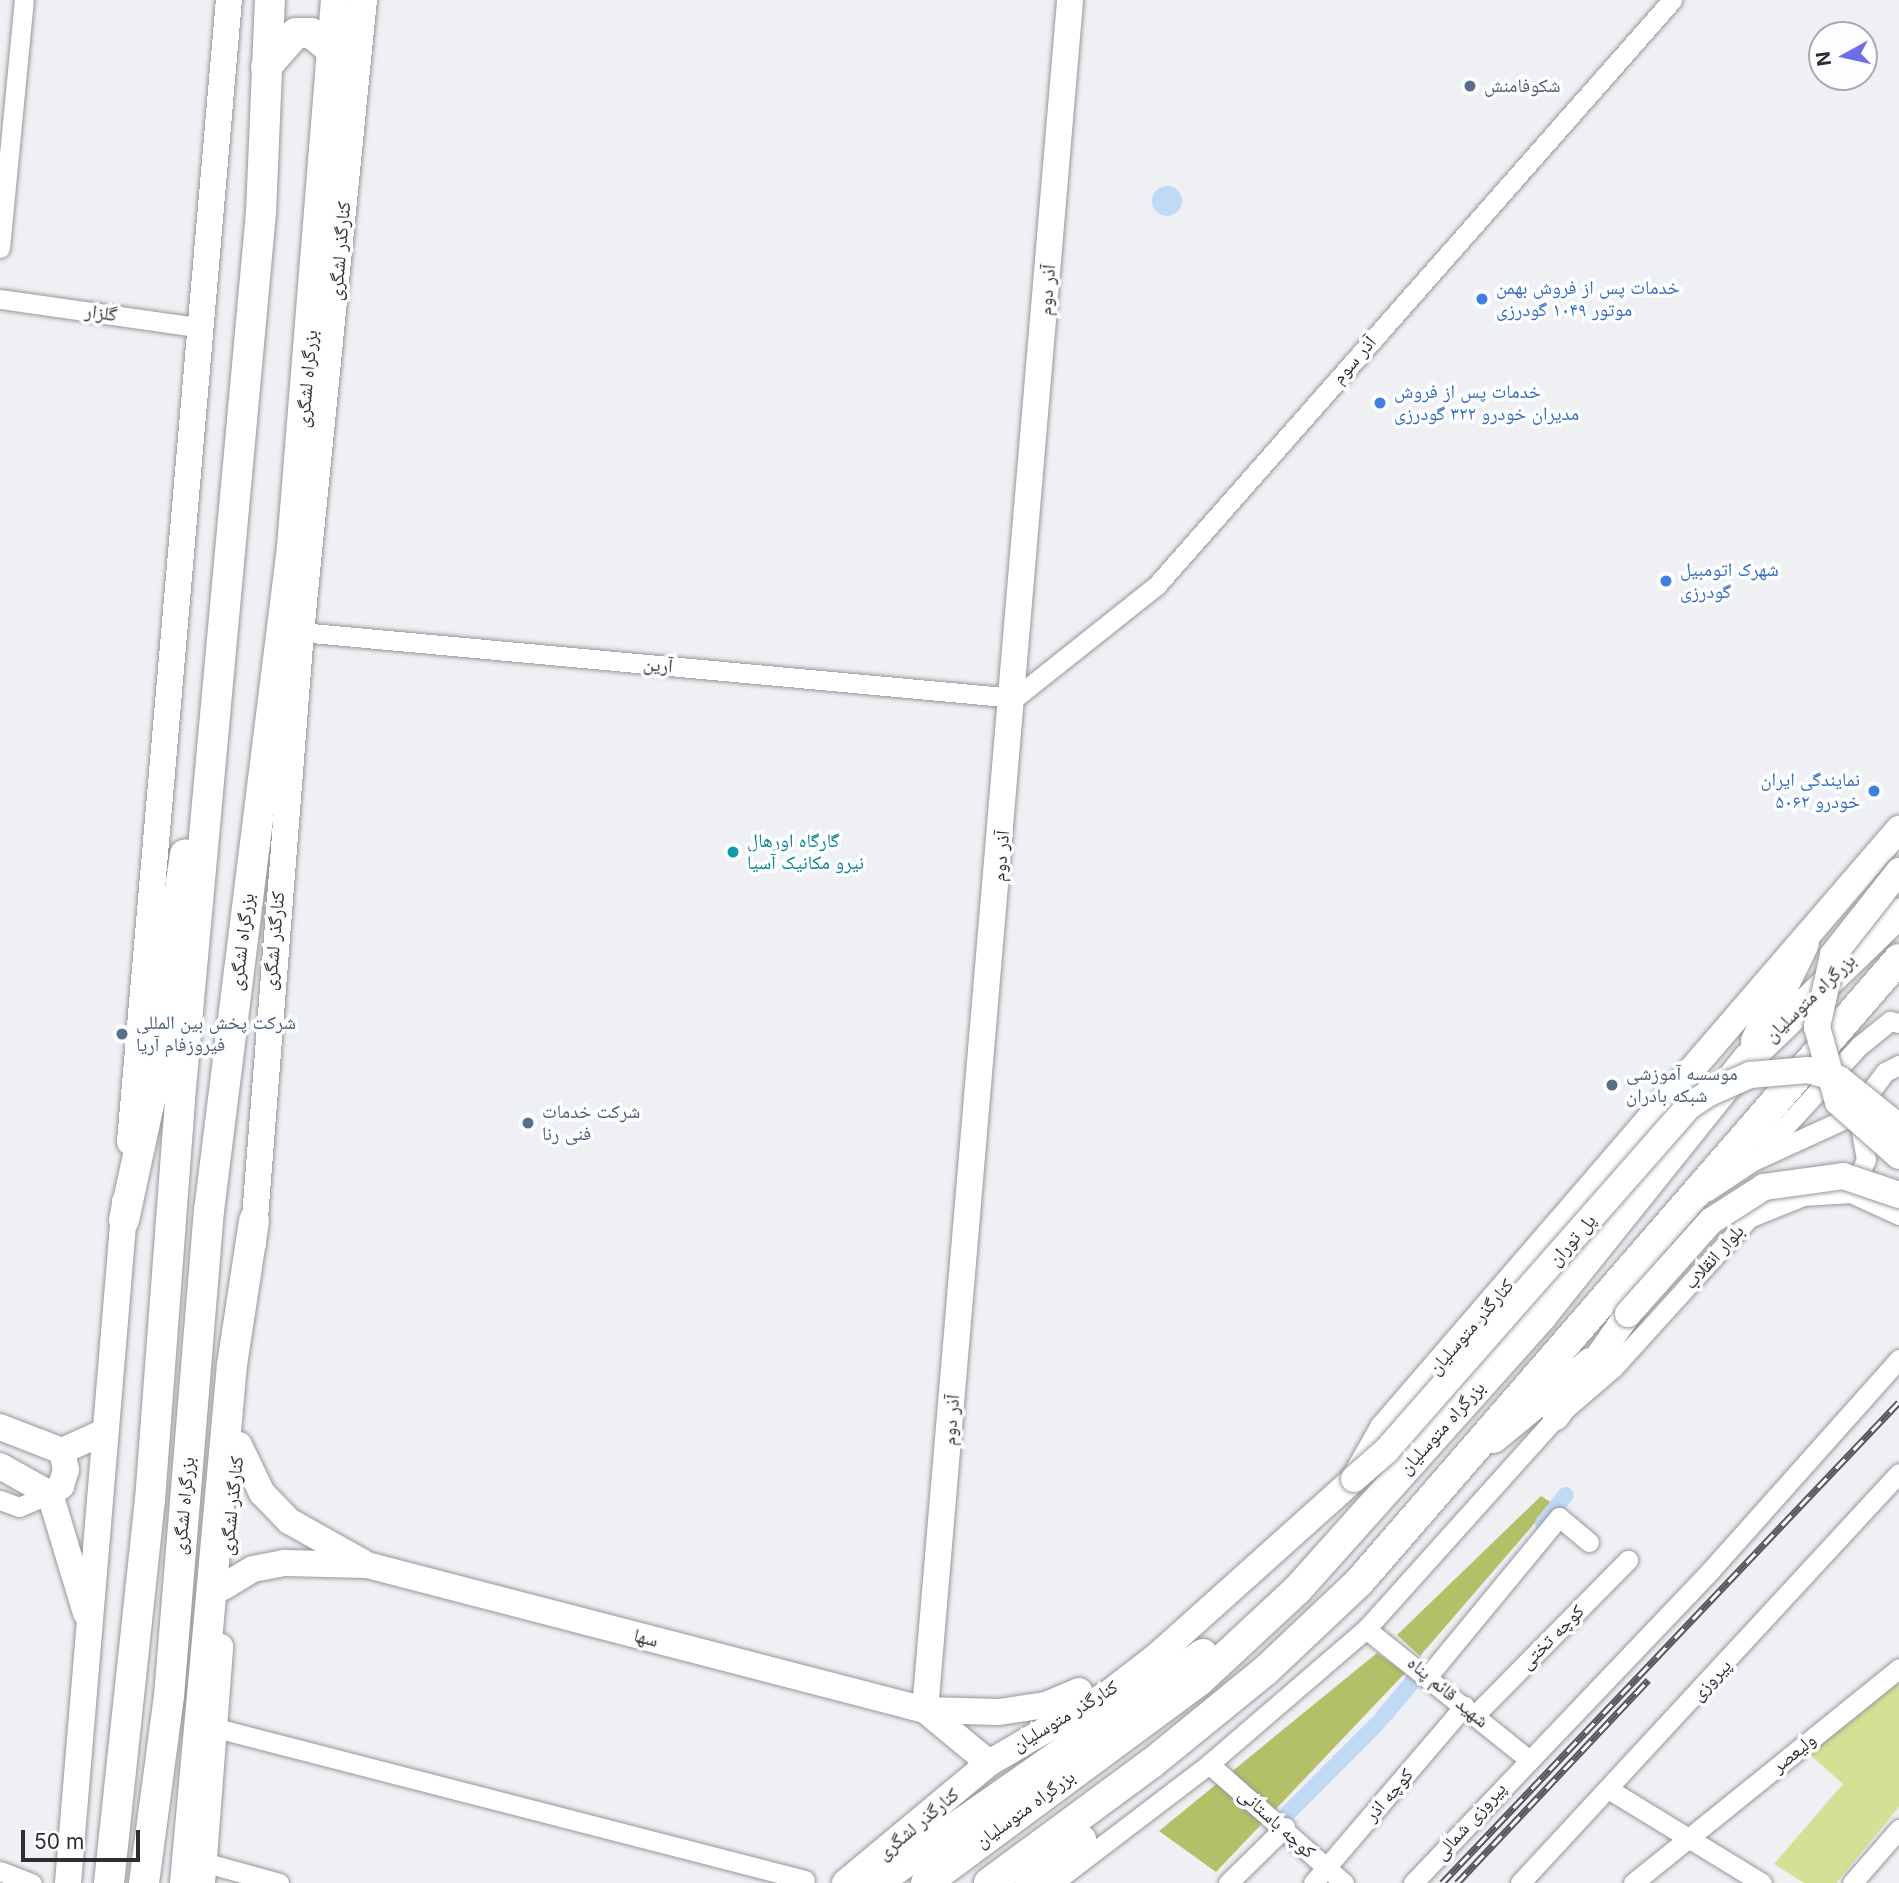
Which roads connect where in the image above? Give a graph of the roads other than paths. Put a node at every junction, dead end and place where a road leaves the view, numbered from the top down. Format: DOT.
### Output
graph roads {
  1 [pos="24,0"];
  2 [pos="229,0"];
  3 [pos="270,0"];
  4 [pos="336,0"];
  5 [pos="364,0"];
  6 [pos="1070,0"];
  7 [pos="1672,0"];
  8 [pos="332,50"];
  9 [pos="266,67"];
  10 [pos="0,248"];
  11 [pos="0,299"];
  12 [pos="203,328"];
  13 [pos="301,632"];
  14 [pos="1014,698"];
  15 [pos="216,739"];
  16 [pos="1899,829"];
  17 [pos="1899,871"];
  18 [pos="1899,913"];
  19 [pos="1804,944"];
  20 [pos="1899,959"];
  21 [pos="1899,1023"];
  22 [pos="1748,1059"];
  23 [pos="1898,1063"];
  24 [pos="1857,1110"];
  25 [pos="1899,1127"];
  26 [pos="1899,1144"];
  27 [pos="1899,1156"];
  28 [pos="1753,1161"];
  29 [pos="1851,1193"];
  30 [pos="1899,1195"];
  31 [pos="1676,1213"];
  32 [pos="1899,1215"];
  33 [pos="124,1220"];
  34 [pos="254,1221"];
  35 [pos="1899,1359"];
  36 [pos="1590,1362"];
  37 [pos="1556,1417"];
  38 [pos="0,1427"];
  39 [pos="104,1432"];
  40 [pos="239,1445"];
  41 [pos="62,1451"];
  42 [pos="1465,1464"];
  43 [pos="0,1466"];
  44 [pos="1899,1474"];
  45 [pos="1354,1479"];
  46 [pos="50,1494"];
  47 [pos="0,1500"];
  48 [pos="1589,1542"];
  49 [pos="1629,1560"];
  50 [pos="367,1565"];
  51 [pos="223,1587"];
  52 [pos="1297,1590"];
  53 [pos="90,1628"];
  54 [pos="1366,1629"];
  55 [pos="1158,1655"];
  56 [pos="1899,1668"];
  57 [pos="1428,1676"];
  58 [pos="1109,1693"];
  59 [pos="925,1710"];
  60 [pos="1470,1711"];
  61 [pos="216,1728"];
  62 [pos="1527,1758"];
  63 [pos="989,1763"];
  64 [pos="1152,1763"];
  65 [pos="1209,1764"];
  66 [pos="1610,1790"];
  67 [pos="989,1800"];
  68 [pos="1285,1827"];
  69 [pos="1899,1829"];
  70 [pos="1689,1838"];
  71 [pos="0,1871"];
  72 [pos="193,1871"];
  73 [pos="1319,1876"];
  74 [pos="805,1880"];
  75 [pos="32,1883"];
  76 [pos="68,1883"];
  77 [pos="109,1883"];
  78 [pos="144,1883"];
  79 [pos="279,1883"];
  80 [pos="845,1883"];
  81 [pos="876,1883"];
  82 [pos="926,1883"];
  83 [pos="989,1883"];
  84 [pos="1030,1883"];
  85 [pos="1053,1883"];
  86 [pos="1228,1883"];
  87 [pos="1344,1883"];
  88 [pos="1413,1883"];
  89 [pos="1520,1883"];
  90 [pos="1633,1883"];
  91 [pos="1762,1883"];
  92 [pos="1852,1883"];
  1 -- 10 [label="street"];
  2 -- 12 [label="main road"];
  3 -- 9 [label="highway, بزرگراه لشگری"];
  4 -- 8 [label="highway, بزرگراه لشگری"];
  5 -- 13 [label="main road, کنارگذر لشگری"];
  6 -- 14 [label="main road, آذر دوم"];
  7 -- 14 [label="street, آذر سوم"];
  8 -- 9 [label="highway"];
  8 -- 78 [label="highway, بزرگراه لشگری"];
  9 -- 15 [label="highway, بزرگراه لشگری"];
  11 -- 12 [label="street, گلزار"];
  12 -- 33 [label="main road"];
  13 -- 14 [label="street, آرین"];
  13 -- 34 [label="main road, کنارگذر لشگری"];
  14 -- 59 [label="main road, آذر دوم"];
  15 -- 33 [label="highway"];
  15 -- 77 [label="highway, بزرگراه لشگری"];
  16 -- 19 [label="main road, کنارگذر متوسلیان"];
  17 -- 27 [label="main road, bridge"];
  18 -- 22 [label="highway, بزرگراه متوسلیان"];
  19 -- 22 [label="highway"];
  19 -- 45 [label="main road, کنارگذر متوسلیان"];
  20 -- 31 [label="highway, بزرگراه متوسلیان"];
  21 -- 28 [label="street"];
  22 -- 52 [label="highway, بزرگراه متوسلیان"];
  23 -- 24 [label="street"];
  24 -- 26 [label="street"];
  24 -- 28 [label="street"];
  24 -- 29 [label="street"];
  25 -- 45 [label="main road, پل توران, bridge"];
  28 -- 31 [label="street"];
  29 -- 32 [label="street"];
  29 -- 37 [label="street, بلوار انقلاب"];
  30 -- 36 [label="main road, bridge"];
  31 -- 42 [label="highway, بزرگراه متوسلیان"];
  33 -- 39 [label="main road"];
  34 -- 40 [label="main road, کنارگذر لشگری"];
  34 -- 72 [label="highway"];
  35 -- 62 [label="street, پیروزی شمالی"];
  36 -- 37 [label="main road"];
  36 -- 42 [label="main road"];
  37 -- 54 [label="street, بلوار انقلاب"];
  38 -- 41 [label="main road"];
  39 -- 41 [label="main road"];
  39 -- 53 [label="main road"];
  40 -- 50 [label="main road"];
  40 -- 51 [label="main road, کنارگذر لشگری"];
  41 -- 46 [label="main road"];
  42 -- 64 [label="highway, بزرگراه متوسلیان"];
  43 -- 46 [label="main road"];
  44 -- 66 [label="street, پیروزی"];
  45 -- 55 [label="main road, کنارگذر متوسلیان"];
  46 -- 47 [label="street"];
  46 -- 53 [label="main road"];
  48 -- 57 [label="street"];
  49 -- 60 [label="street, کوچه تختی"];
  50 -- 51 [label="main road"];
  50 -- 59 [label="main road, سها"];
  51 -- 61 [label="main road, کنارگذر لشگری"];
  52 -- 67 [label="highway"];
  52 -- 82 [label="highway, بزرگراه متوسلیان"];
  53 -- 76 [label="main road"];
  54 -- 57 [label="street, شهید قائم پناه"];
  54 -- 65 [label="street, بلوار انقلاب"];
  55 -- 58 [label="main road, کنارگذر متوسلیان"];
  55 -- 59 [label="main road, سها"];
  56 -- 70 [label="street, ولیعصر"];
  57 -- 60 [label="street, شهید قائم پناه"];
  58 -- 63 [label="main road, کنارگذر متوسلیان"];
  58 -- 67 [label="main road"];
  59 -- 63 [label="main road, سها"];
  60 -- 62 [label="street, شهید قائم پناه"];
  60 -- 73 [label="street, کوچه اذر"];
  61 -- 72 [label="main road, کنارگذر لشگری"];
  61 -- 74 [label="street"];
  62 -- 88 [label="street, پیروزی شمالی"];
  63 -- 80 [label="main road, کنارگذر لشگری"];
  64 -- 83 [label="highway, بزرگراه متوسلیان"];
  64 -- 84 [label="highway"];
  65 -- 68 [label="street, کوچه باستانی"];
  65 -- 85 [label="street, بلوار انقلاب"];
  66 -- 70 [label="street"];
  66 -- 89 [label="street, پیروزی"];
  67 -- 81 [label="highway"];
  68 -- 73 [label="street, کوچه باستانی"];
  68 -- 86 [label="street"];
  69 -- 92 [label="street"];
  70 -- 90 [label="street, ولیعصر"];
  70 -- 91 [label="street"];
  71 -- 75 [label="street"];
  72 -- 79 [label="street"];
  73 -- 87 [label="street, کوچه باستانی"];
}
